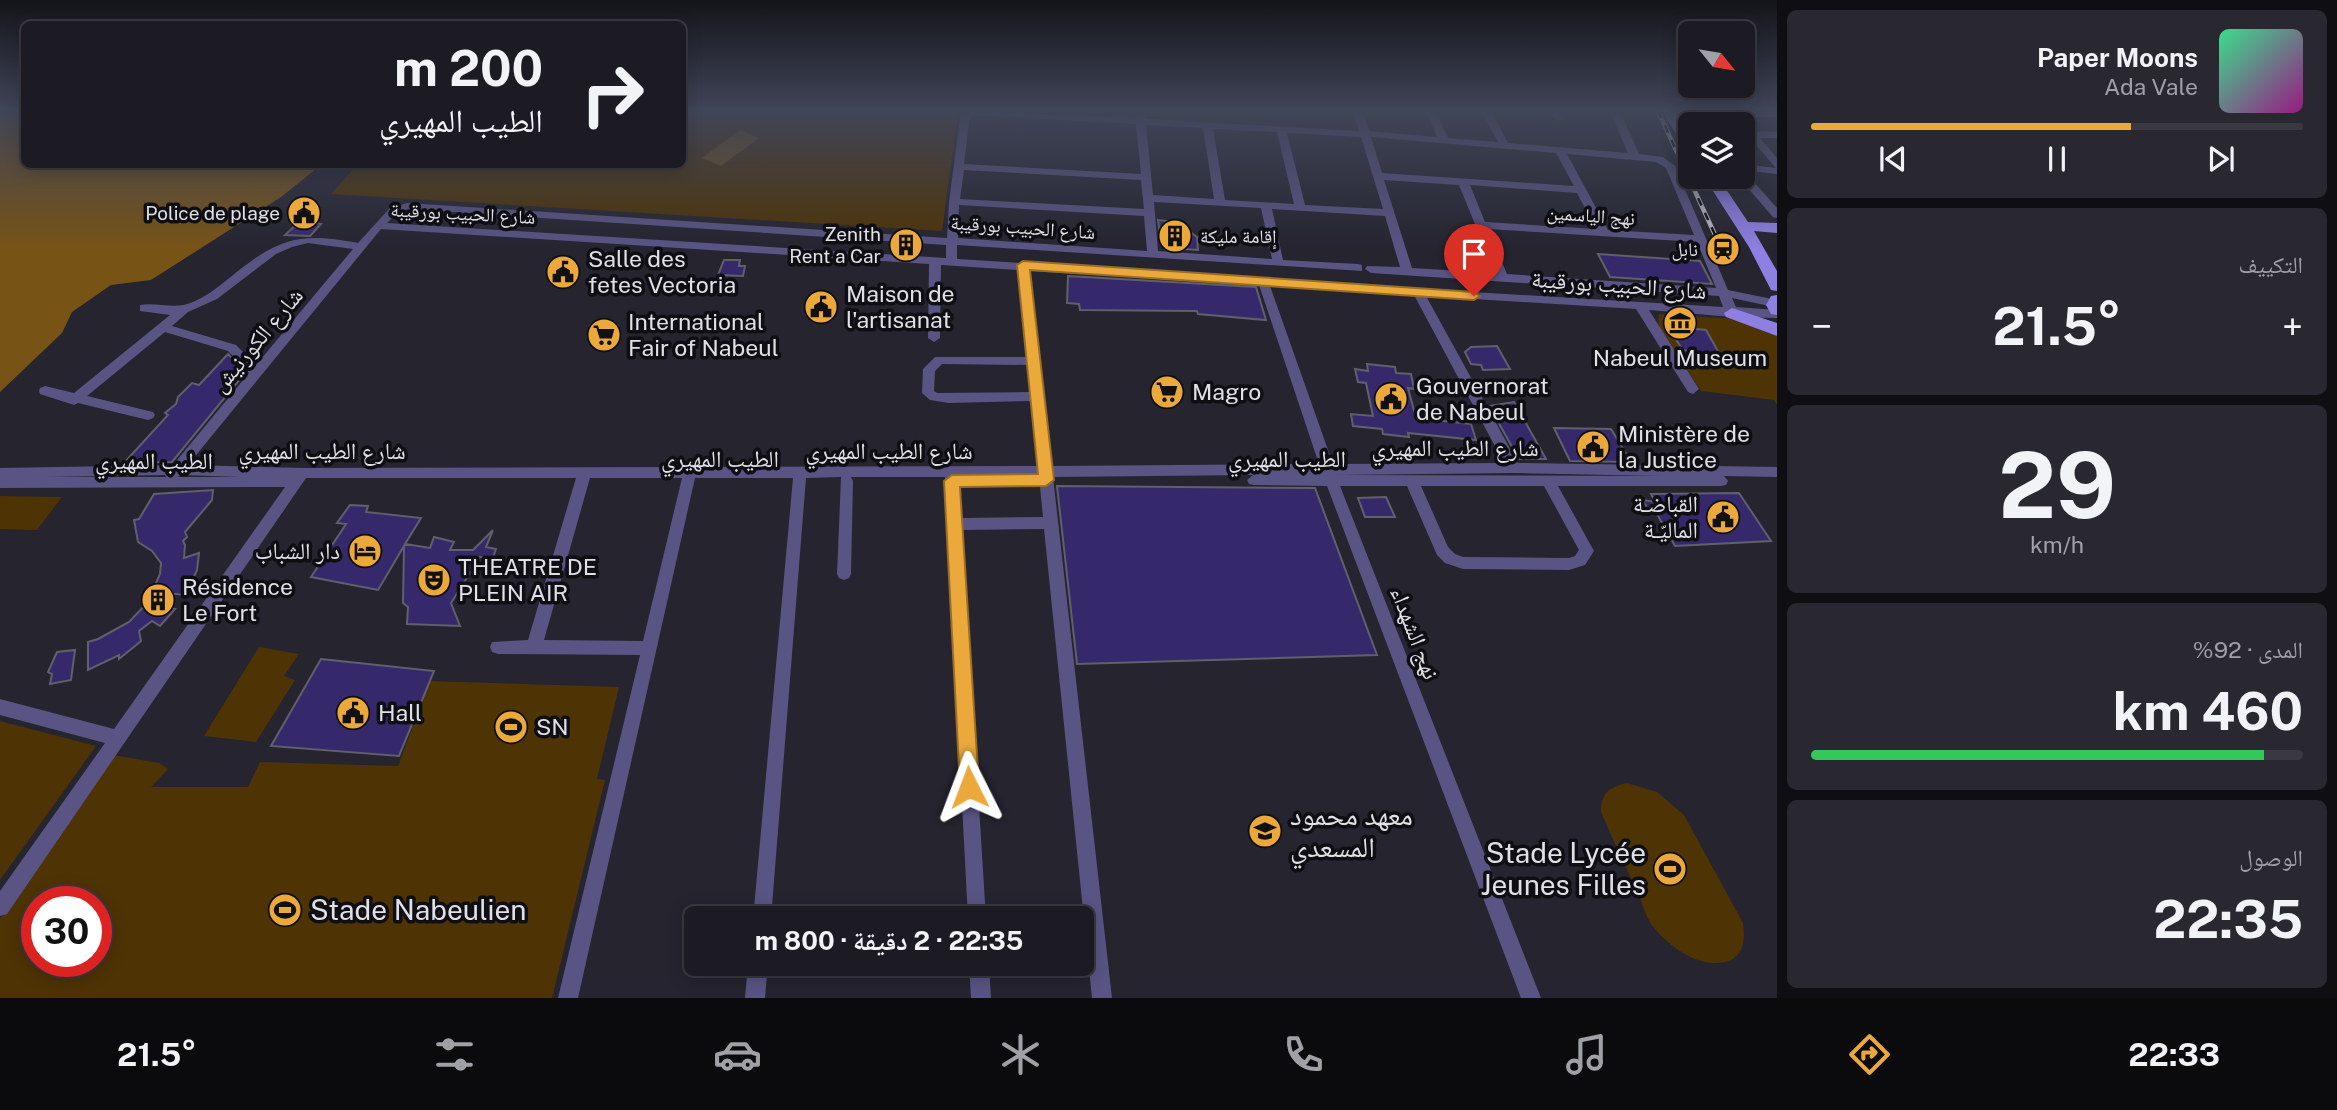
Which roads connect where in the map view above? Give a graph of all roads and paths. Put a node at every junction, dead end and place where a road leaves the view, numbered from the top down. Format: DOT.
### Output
graph roads {
  1 [pos="960,158"];
  2 [pos="1144,158"];
  3 [pos="1212,158"];
  4 [pos="1288,158"];
  5 [pos="1372,158"];
  6 [pos="1564,158"];
  7 [pos="1648,158"];
  8 [pos="959,167"];
  9 [pos="1755,168"];
  10 [pos="1777,171"];
  11 [pos="1377,176"];
  12 [pos="1146,177"];
  13 [pos="1463,182"];
  14 [pos="1720,189"];
  15 [pos="1728,189"];
  16 [pos="1752,189"];
  17 [pos="1581,190"];
  18 [pos="1148,198"];
  19 [pos="954,202"];
  20 [pos="1220,202"];
  21 [pos="1266,205"];
  22 [pos="1300,207"];
  23 [pos="1149,213"];
  24 [pos="1388,213"];
  25 [pos="534,214"];
  26 [pos="1480,225"];
  27 [pos="379,226"];
  28 [pos="1776,226"];
  29 [pos="1749,227"];
  30 [pos="524,233"];
  31 [pos="1604,233"];
  32 [pos="1699,239"];
  33 [pos="952,240"];
  34 [pos="362,247"];
  35 [pos="1153,253"];
  36 [pos="935,261"];
  37 [pos="1278,261"];
  38 [pos="951,262"];
  39 [pos="1777,264"];
  40 [pos="1023,265"];
  41 [pos="1358,268"];
  42 [pos="1371,269"];
  43 [pos="1407,270"];
  44 [pos="1502,277"];
  45 [pos="1264,281"];
  46 [pos="1364,288"];
  47 [pos="1377,289"];
  48 [pos="1418,292"];
  49 [pos="1721,292"];
  50 [pos="1776,303"];
  51 [pos="1641,307"];
  52 [pos="144,308"];
  53 [pos="184,309"];
  54 [pos="1732,313"];
  55 [pos="163,327"];
  56 [pos="1777,330"];
  57 [pos="934,338"];
  58 [pos="1032,360"];
  59 [pos="257,373"];
  60 [pos="1693,389"];
  61 [pos="45,391"];
  62 [pos="1037,396"];
  63 [pos="74,400"];
  64 [pos="148,415"];
  65 [pos="1514,468"];
  66 [pos="1777,472"];
  67 [pos="0,473"];
  68 [pos="1329,474"];
  69 [pos="172,476"];
  70 [pos="689,476"];
  71 [pos="800,476"];
  72 [pos="1046,476"];
  73 [pos="584,477"];
  74 [pos="952,477"];
  75 [pos="299,478"];
  76 [pos="1412,480"];
  77 [pos="1548,480"];
  78 [pos="846,481"];
  79 [pos="1777,481"];
  80 [pos="0,483"];
  81 [pos="1051,523"];
  82 [pos="955,524"];
  83 [pos="844,574"];
  84 [pos="498,647"];
  85 [pos="534,647"];
  86 [pos="649,648"];
  87 [pos="0,707"];
  88 [pos="117,738"];
  89 [pos="763,906"];
  90 [pos="976,906"];
  91 [pos="0,907"];
  92 [pos="757,976"];
  93 [pos="980,976"];
  94 [pos="568,998"];
  95 [pos="755,998"];
  96 [pos="981,998"];
  97 [pos="1102,998"];
  98 [pos="1531,998"];
  1 -- 8 [label="street"];
  2 -- 12 [label="street"];
  3 -- 20 [label="street"];
  4 -- 22 [label="street"];
  5 -- 11 [label="street"];
  6 -- 17 [label="street"];
  7 -- 32 [label="street"];
  8 -- 12 [label="street"];
  8 -- 19 [label="street"];
  9 -- 10 [label="street"];
  11 -- 13 [label="street"];
  11 -- 24 [label="street"];
  12 -- 18 [label="street"];
  13 -- 17 [label="street"];
  13 -- 26 [label="street"];
  14 -- 29 [label="main road"];
  15 -- 29 [label="main road"];
  16 -- 28 [label="street"];
  17 -- 31 [label="street"];
  18 -- 20 [label="street"];
  18 -- 23 [label="street"];
  19 -- 23 [label="street"];
  19 -- 33 [label="street"];
  20 -- 21 [label="street"];
  21 -- 22 [label="street"];
  21 -- 37 [label="street"];
  22 -- 24 [label="street"];
  23 -- 35 [label="street"];
  24 -- 43 [label="street"];
  25 -- 27 [label="street, شارع الحبيب بورقيبة"];
  25 -- 30 [label="street"];
  25 -- 33 [label="street, شارع الحبيب بورقيبة"];
  26 -- 31 [label="street, نهج الياسمين"];
  26 -- 44 [label="street"];
  27 -- 30 [label="street, شارع الحبيب بورقيبة"];
  27 -- 34 [label="street, شارع الكورنيش"];
  28 -- 29 [label="main road"];
  29 -- 39 [label="main road"];
  29 -- 50 [label="main road"];
  30 -- 36 [label="street, شارع الحبيب بورقيبة"];
  31 -- 32 [label="street, نهج الياسمين"];
  32 -- 49 [label="street"];
  33 -- 35 [label="street, شارع الحبيب بورقيبة"];
  33 -- 38 [label="street"];
  34 -- 53 [label="street"];
  34 -- 59 [label="street, شارع الكورنيش"];
  35 -- 37 [label="street, شارع الحبيب بورقيبة"];
  36 -- 38 [label="street, شارع الحبيب بورقيبة"];
  36 -- 57 [label="street"];
  37 -- 41 [label="street, شارع الحبيب بورقيبة"];
  38 -- 40 [label="street, شارع الحبيب بورقيبة"];
  40 -- 45 [label="street, شارع الحبيب بورقيبة"];
  40 -- 58 [label="street"];
  41 -- 42 [label="street, شارع الحبيب بورقيبة"];
  41 -- 46 [label="street"];
  42 -- 43 [label="street, شارع الحبيب بورقيبة"];
  42 -- 47 [label="street"];
  43 -- 44 [label="street, شارع الحبيب بورقيبة"];
  44 -- 49 [label="street, شارع الحبيب بورقيبة"];
  45 -- 46 [label="street, شارع الحبيب بورقيبة"];
  45 -- 68 [label="street, نهج الشهداء"];
  46 -- 47 [label="street, شارع الحبيب بورقيبة"];
  47 -- 48 [label="street, شارع الحبيب بورقيبة"];
  48 -- 51 [label="street, شارع الحبيب بورقيبة"];
  48 -- 65 [label="street"];
  49 -- 50 [label="street, شارع الحبيب بورقيبة"];
  49 -- 54 [label="street, شارع الحبيب بورقيبة"];
  50 -- 54 [label="street, شارع الحبيب بورقيبة"];
  51 -- 54 [label="street, شارع الحبيب بورقيبة"];
  51 -- 60 [label="street"];
  52 -- 53 [label="street"];
  53 -- 55 [label="street"];
  54 -- 56 [label="main road"];
  55 -- 59 [label="street"];
  55 -- 63 [label="street"];
  58 -- 62 [label="street"];
  58 -- 62 [label="street"];
  59 -- 69 [label="street, شارع الكورنيش"];
  61 -- 63 [label="street"];
  62 -- 72 [label="street"];
  63 -- 64 [label="street"];
  65 -- 66 [label="street, شارع الطيب المهيري"];
  65 -- 68 [label="street, شارع الطيب المهيري"];
  67 -- 69 [label="street"];
  68 -- 72 [label="street, الطيب المهيري"];
  68 -- 76 [label="street, الطيب المهيري"];
  68 -- 98 [label="street, نهج الشهداء"];
  69 -- 75 [label="street, الطيب المهيري"];
  69 -- 80 [label="street, الطيب المهيري"];
  70 -- 71 [label="street, الطيب المهيري"];
  70 -- 73 [label="street, الطيب المهيري"];
  70 -- 86 [label="street"];
  71 -- 74 [label="street, شارع الطيب المهيري"];
  71 -- 78 [label="street, الطيب المهيري"];
  71 -- 89 [label="street"];
  72 -- 74 [label="street, الطيب المهيري"];
  72 -- 81 [label="street"];
  73 -- 75 [label="street, الطيب المهيري"];
  73 -- 85 [label="street"];
  74 -- 78 [label="street, الطيب المهيري"];
  74 -- 82 [label="street"];
  75 -- 88 [label="street"];
  76 -- 77 [label="street, الطيب المهيري"];
  76 -- 77 [label="street"];
  77 -- 79 [label="street, الطيب المهيري"];
  78 -- 83 [label="street"];
  81 -- 82 [label="street"];
  81 -- 97 [label="street"];
  82 -- 90 [label="street"];
  84 -- 85 [label="street"];
  85 -- 86 [label="street"];
  86 -- 94 [label="street"];
  87 -- 88 [label="street"];
  88 -- 91 [label="street"];
  92 -- 95 [label="street"];
  93 -- 96 [label="street"];
}
